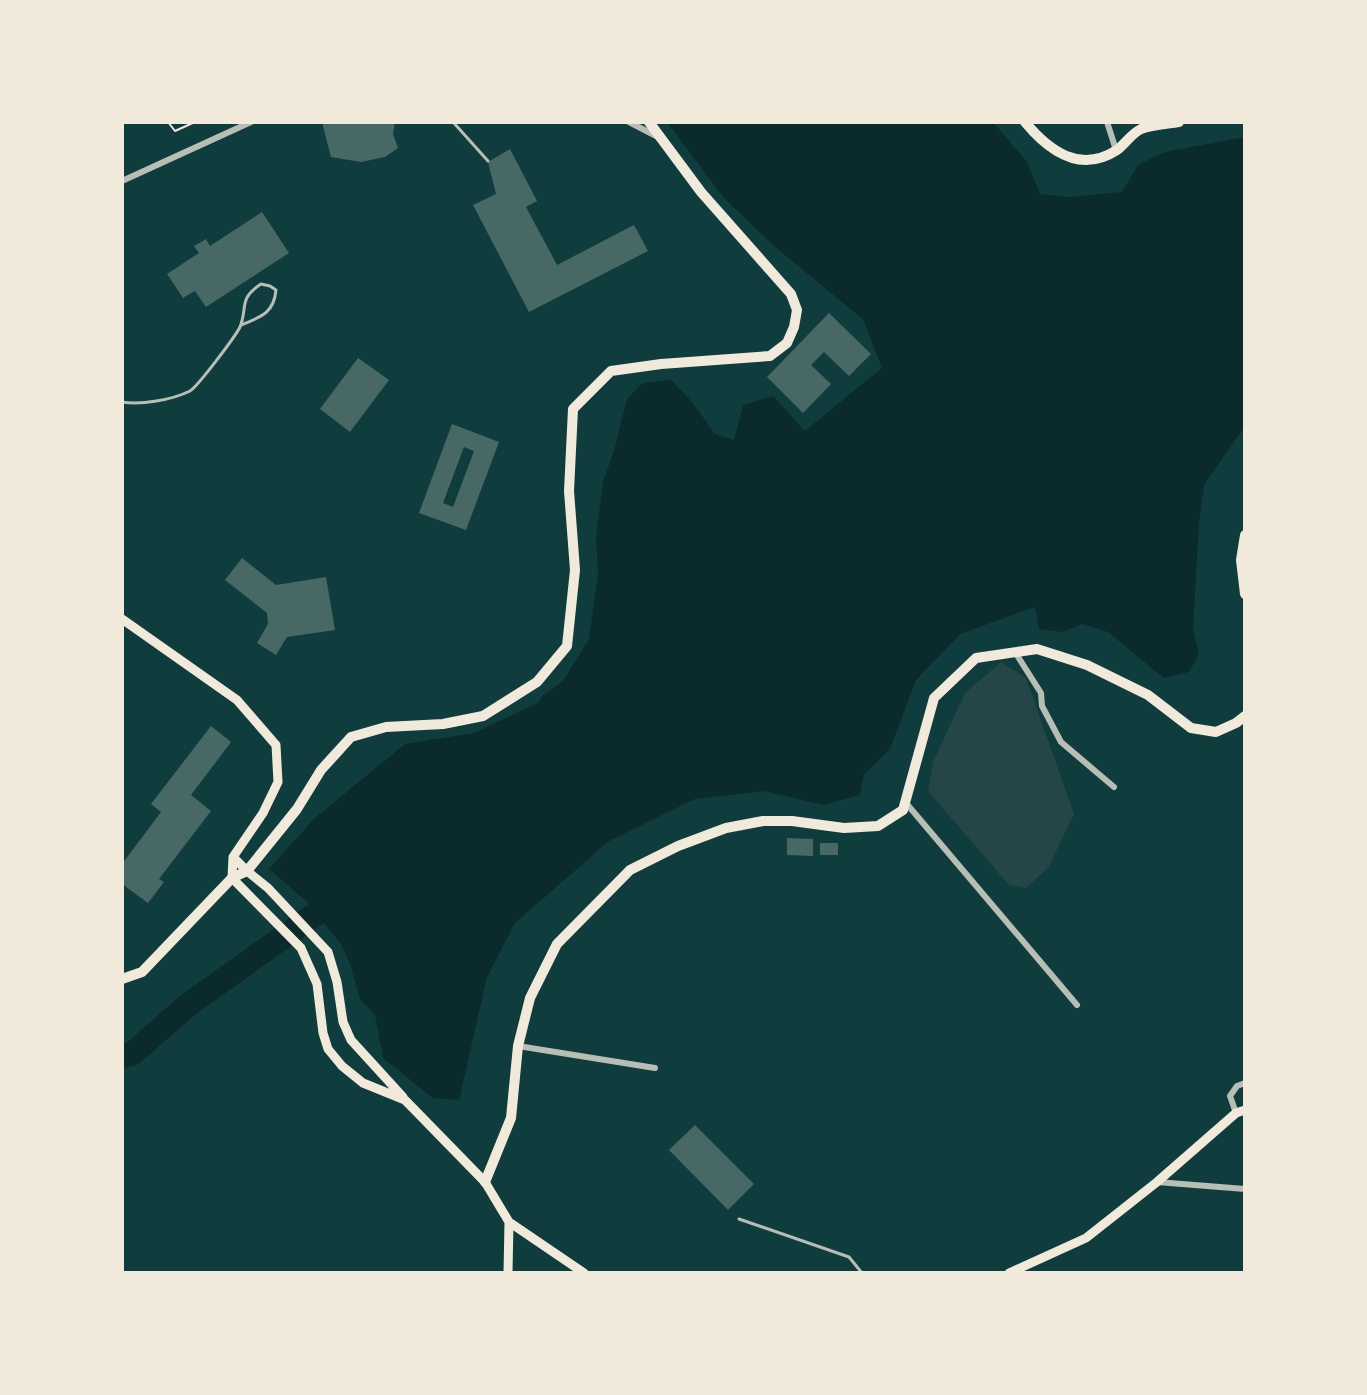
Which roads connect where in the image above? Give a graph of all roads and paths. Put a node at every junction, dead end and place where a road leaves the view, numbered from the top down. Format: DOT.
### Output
graph roads {
  1 [pos="168,122"];
  2 [pos="195,122"];
  3 [pos="251,122"];
  4 [pos="453,122"];
  5 [pos="629,122"];
  6 [pos="649,122"];
  7 [pos="1025,122"];
  8 [pos="1107,122"];
  9 [pos="1179,122"];
  10 [pos="659,138"];
  11 [pos="1116,150"];
  12 [pos="488,161"];
  13 [pos="122,181"];
  14 [pos="241,325"];
  15 [pos="122,402"];
  16 [pos="1245,535"];
  17 [pos="1245,594"];
  18 [pos="122,619"];
  19 [pos="1015,652"];
  20 [pos="1245,716"];
  21 [pos="1114,787"];
  22 [pos="906,803"];
  23 [pos="233,857"];
  24 [pos="247,871"];
  25 [pos="232,878"];
  26 [pos="122,979"];
  27 [pos="1077,1005"];
  28 [pos="518,1046"];
  29 [pos="655,1068"];
  30 [pos="1245,1083"];
  31 [pos="405,1100"];
  32 [pos="1240,1112"];
  33 [pos="485,1182"];
  34 [pos="1157,1182"];
  35 [pos="1245,1189"];
  36 [pos="739,1219"];
  37 [pos="509,1222"];
  38 [pos="508,1273"];
  39 [pos="584,1273"];
  40 [pos="862,1273"];
  41 [pos="1009,1273"];
  1 -- 2 [label="path"];
  3 -- 13 [label="street"];
  4 -- 12 [label="lane"];
  5 -- 10 [label="street"];
  6 -- 10 [label="main road"];
  7 -- 11 [label="main road"];
  8 -- 11 [label="street"];
  9 -- 11 [label="main road"];
  10 -- 24 [label="main road"];
  14 -- 14 [label="lane"];
  14 -- 15 [label="lane"];
  16 -- 17 [label="main road"];
  18 -- 23 [label="main road"];
  19 -- 20 [label="main road"];
  19 -- 21 [label="street"];
  19 -- 22 [label="main road"];
  22 -- 27 [label="street"];
  22 -- 28 [label="main road"];
  23 -- 24 [label="main road"];
  23 -- 25 [label="main road"];
  24 -- 25 [label="main road"];
  24 -- 31 [label="main road"];
  25 -- 26 [label="main road"];
  25 -- 31 [label="main road"];
  28 -- 29 [label="street"];
  28 -- 33 [label="main road"];
  30 -- 32 [label="street"];
  31 -- 33 [label="main road"];
  32 -- 34 [label="main road"];
  33 -- 37 [label="main road"];
  34 -- 35 [label="street"];
  34 -- 41 [label="main road"];
  36 -- 40 [label="lane"];
  37 -- 38 [label="main road"];
  37 -- 39 [label="main road"];
}
